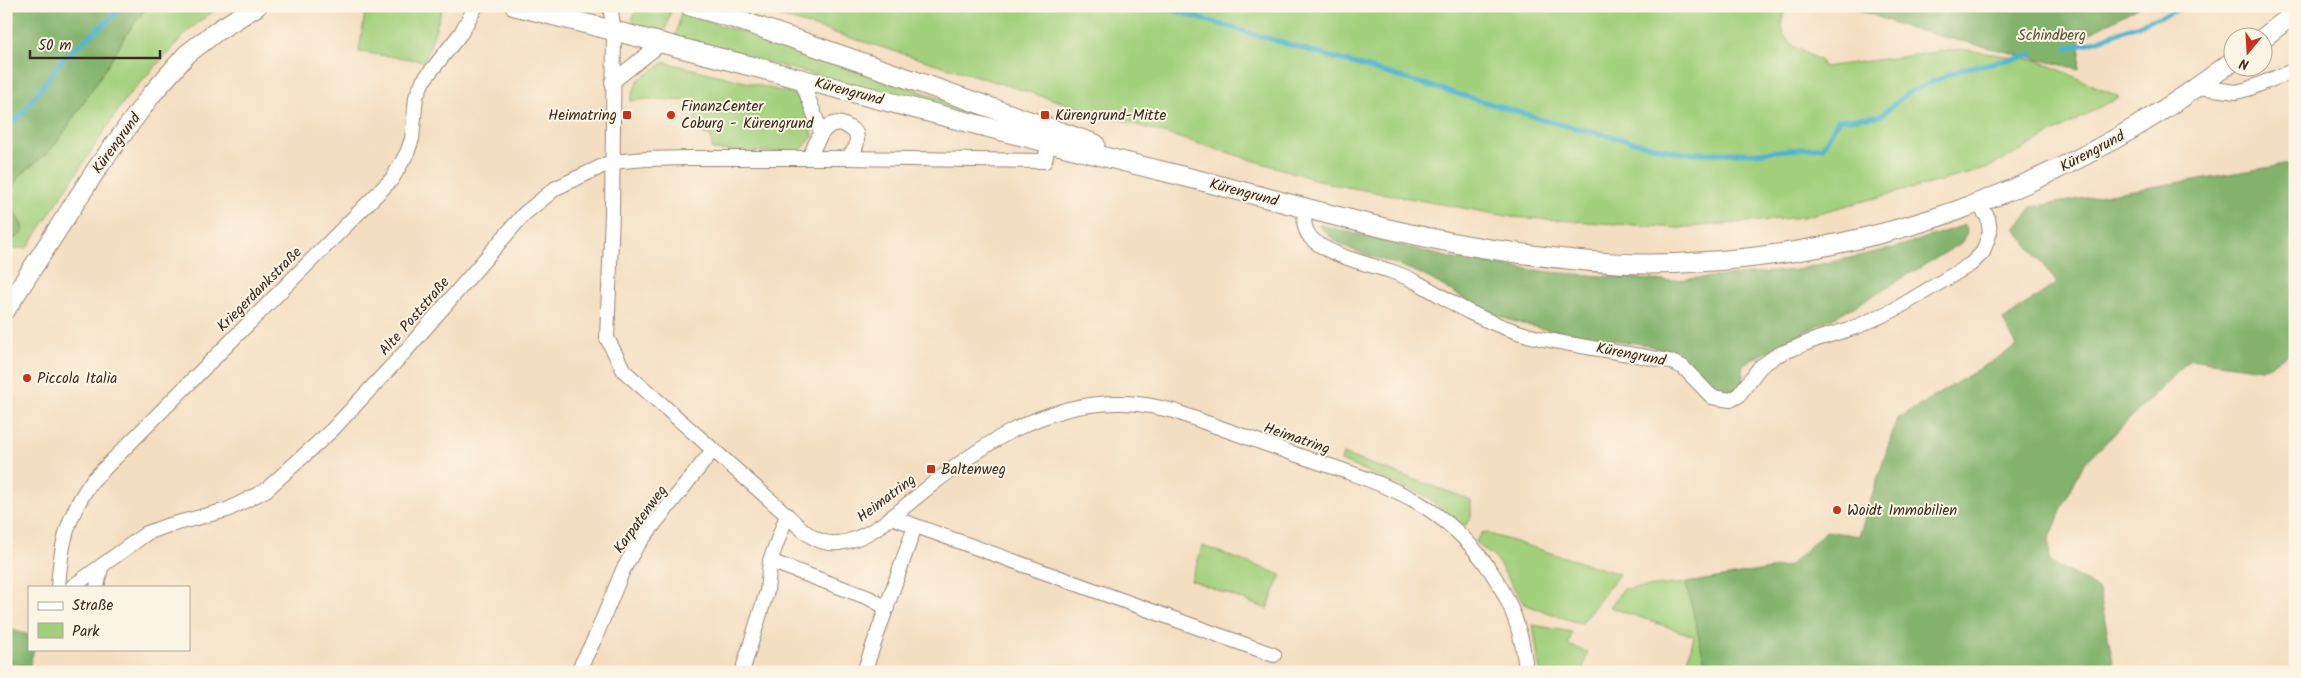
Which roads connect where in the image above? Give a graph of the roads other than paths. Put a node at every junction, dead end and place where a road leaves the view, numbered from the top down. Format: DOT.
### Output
graph roads {
  1 [pos="257,6"];
  2 [pos="476,6"];
  3 [pos="515,6"];
  4 [pos="610,6"];
  5 [pos="619,6"];
  6 [pos="690,6"];
  7 [pos="2295,13"];
  8 [pos="2274,29"];
  9 [pos="614,31"];
  10 [pos="662,43"];
  11 [pos="2224,67"];
  12 [pos="2295,70"];
  13 [pos="801,79"];
  14 [pos="612,82"];
  15 [pos="2199,86"];
  16 [pos="821,132"];
  17 [pos="1050,136"];
  18 [pos="809,158"];
  19 [pos="846,158"];
  20 [pos="611,162"];
  21 [pos="1978,203"];
  22 [pos="1305,208"];
  23 [pos="6,309"];
  24 [pos="713,450"];
  25 [pos="788,515"];
  26 [pos="891,517"];
  27 [pos="915,526"];
  28 [pos="770,560"];
  29 [pos="101,568"];
  30 [pos="58,586"];
  31 [pos="74,586"];
  32 [pos="97,586"];
  33 [pos="886,608"];
  34 [pos="1274,655"];
  35 [pos="579,669"];
  36 [pos="742,672"];
  37 [pos="864,672"];
  38 [pos="1526,672"];
  1 -- 23 [label="main road, Kürengrund"];
  2 -- 30 [label="street, Kriegerdankstraße"];
  3 -- 9 [label="main road, Kürengrund"];
  4 -- 9 [label="street"];
  5 -- 9 [label="street"];
  6 -- 17 [label="main road, Kürengrund"];
  7 -- 8 [label="main road"];
  9 -- 10 [label="main road, Kürengrund"];
  9 -- 14 [label="street, Heimatring"];
  10 -- 13 [label="main road, Kürengrund"];
  10 -- 14 [label="street"];
  11 -- 15 [label="main road, Kürengrund"];
  12 -- 15 [label="street"];
  13 -- 16 [label="street"];
  13 -- 17 [label="main road, Kürengrund"];
  14 -- 20 [label="street, Heimatring"];
  15 -- 21 [label="main road, Kürengrund"];
  16 -- 18 [label="street"];
  16 -- 19 [label="street"];
  17 -- 19 [label="street, Alte Poststraße"];
  17 -- 22 [label="main road, Kürengrund"];
  18 -- 19 [label="street, Alte Poststraße"];
  18 -- 20 [label="street, Alte Poststraße"];
  20 -- 24 [label="street, Heimatring"];
  20 -- 29 [label="street, Alte Poststraße"];
  21 -- 22 [label="main road, Kürengrund"];
  21 -- 22 [label="street, Kürengrund"];
  24 -- 25 [label="street, Heimatring"];
  24 -- 35 [label="street, Karpatenweg"];
  25 -- 26 [label="street, Heimatring"];
  25 -- 28 [label="street"];
  26 -- 27 [label="street"];
  26 -- 38 [label="street, Heimatring"];
  27 -- 33 [label="street"];
  27 -- 34 [label="street"];
  28 -- 33 [label="street"];
  28 -- 36 [label="street"];
  29 -- 31 [label="street, Alte Poststraße"];
  29 -- 32 [label="street"];
  33 -- 37 [label="street"];
}
